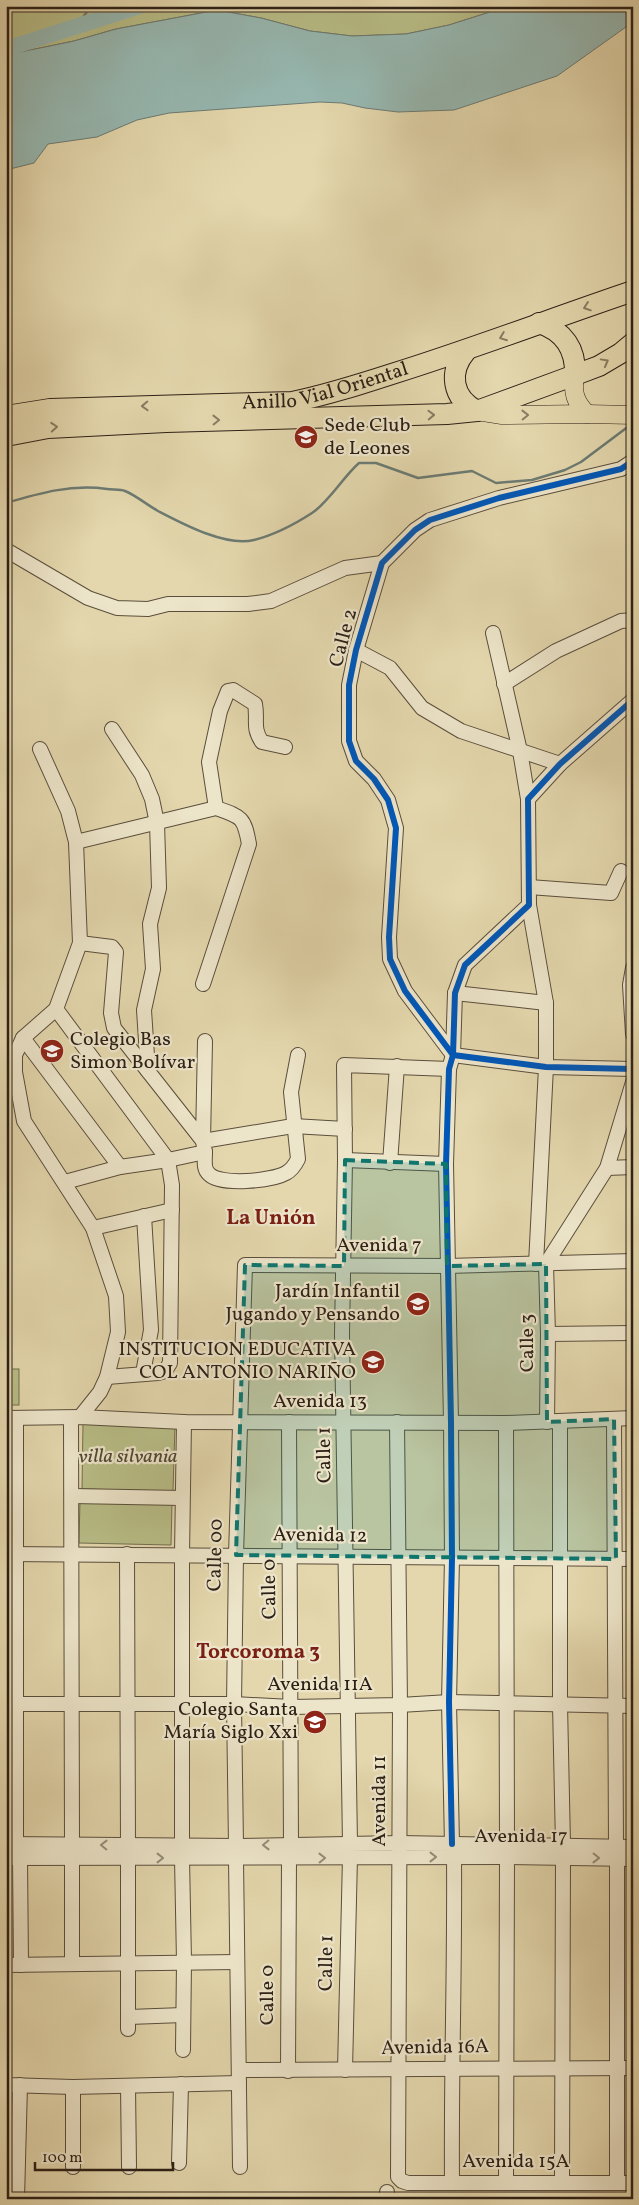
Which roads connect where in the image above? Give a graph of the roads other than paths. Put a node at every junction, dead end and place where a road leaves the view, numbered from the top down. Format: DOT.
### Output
graph roads {
  1 [pos="633,291"];
  2 [pos="539,323"];
  3 [pos="633,343"];
  4 [pos="466,351"];
  5 [pos="574,376"];
  6 [pos="477,411"];
  7 [pos="587,414"];
  8 [pos="633,415"];
  9 [pos="6,416"];
  10 [pos="6,436"];
  11 [pos="633,461"];
  12 [pos="6,550"];
  13 [pos="382,562"];
  14 [pos="633,620"];
  15 [pos="493,633"];
  16 [pos="356,650"];
  17 [pos="504,684"];
  18 [pos="633,700"];
  19 [pos="112,729"];
  20 [pos="285,747"];
  21 [pos="40,749"];
  22 [pos="520,751"];
  23 [pos="560,764"];
  24 [pos="528,799"];
  25 [pos="216,808"];
  26 [pos="157,823"];
  27 [pos="76,842"];
  28 [pos="621,871"];
  29 [pos="529,888"];
  30 [pos="529,905"];
  31 [pos="80,943"];
  32 [pos="633,968"];
  33 [pos="203,984"];
  34 [pos="455,993"];
  35 [pos="546,1003"];
  36 [pos="56,1008"];
  37 [pos="633,1034"];
  38 [pos="23,1038"];
  39 [pos="205,1041"];
  40 [pos="298,1055"];
  41 [pos="451,1062"];
  42 [pos="397,1066"];
  43 [pos="546,1066"];
  44 [pos="633,1069"];
  45 [pos="148,1071"];
  46 [pos="633,1082"];
  47 [pos="293,1126"];
  48 [pos="345,1129"];
  49 [pos="204,1146"];
  50 [pos="168,1160"];
  51 [pos="346,1160"];
  52 [pos="390,1163"];
  53 [pos="446,1164"];
  54 [pos="633,1166"];
  55 [pos="120,1167"];
  56 [pos="608,1168"];
  57 [pos="65,1182"];
  58 [pos="172,1210"];
  59 [pos="144,1216"];
  60 [pos="93,1228"];
  61 [pos="633,1261"];
  62 [pos="541,1264"];
  63 [pos="245,1265"];
  64 [pos="344,1266"];
  65 [pos="448,1266"];
  66 [pos="633,1333"];
  67 [pos="548,1334"];
  68 [pos="143,1373"];
  69 [pos="107,1377"];
  70 [pos="100,1392"];
  71 [pos="11,1418"];
  72 [pos="76,1418"];
  73 [pos="102,1418"];
  74 [pos="633,1418"];
  75 [pos="614,1419"];
  76 [pos="241,1420"];
  77 [pos="184,1422"];
  78 [pos="290,1422"];
  79 [pos="344,1422"];
  80 [pos="397,1422"];
  81 [pos="451,1422"];
  82 [pos="554,1422"];
  83 [pos="506,1423"];
  84 [pos="72,1496"];
  85 [pos="182,1498"];
  86 [pos="11,1554"];
  87 [pos="72,1554"];
  88 [pos="127,1554"];
  89 [pos="182,1555"];
  90 [pos="236,1555"];
  91 [pos="289,1556"];
  92 [pos="347,1556"];
  93 [pos="397,1557"];
  94 [pos="452,1558"];
  95 [pos="506,1559"];
  96 [pos="561,1559"];
  97 [pos="616,1559"];
  98 [pos="633,1559"];
  99 [pos="449,1702"];
  100 [pos="506,1703"];
  101 [pos="11,1704"];
  102 [pos="183,1704"];
  103 [pos="234,1704"];
  104 [pos="560,1704"];
  105 [pos="73,1705"];
  106 [pos="127,1705"];
  107 [pos="615,1705"];
  108 [pos="348,1706"];
  109 [pos="400,1706"];
  110 [pos="633,1706"];
  111 [pos="291,1707"];
  112 [pos="633,1847"];
  113 [pos="399,1850"];
  114 [pos="12,1851"];
  115 [pos="72,1851"];
  116 [pos="350,1851"];
  117 [pos="453,1851"];
  118 [pos="507,1851"];
  119 [pos="563,1851"];
  120 [pos="128,1852"];
  121 [pos="182,1852"];
  122 [pos="236,1852"];
  123 [pos="290,1852"];
  124 [pos="616,1852"];
  125 [pos="633,1859"];
  126 [pos="184,1962"];
  127 [pos="237,1962"];
  128 [pos="130,1963"];
  129 [pos="72,1964"];
  130 [pos="6,1965"];
  131 [pos="21,1965"];
  132 [pos="183,2015"];
  133 [pos="183,2050"];
  134 [pos="562,2067"];
  135 [pos="398,2068"];
  136 [pos="506,2068"];
  137 [pos="616,2068"];
  138 [pos="633,2068"];
  139 [pos="451,2069"];
  140 [pos="344,2070"];
  141 [pos="288,2071"];
  142 [pos="239,2077"];
  143 [pos="181,2084"];
  144 [pos="13,2085"];
  145 [pos="128,2086"];
  146 [pos="73,2087"];
  147 [pos="180,2163"];
  148 [pos="73,2167"];
  149 [pos="129,2167"];
  150 [pos="240,2167"];
  151 [pos="400,2180"];
  152 [pos="506,2182"];
  153 [pos="562,2182"];
  154 [pos="452,2183"];
  155 [pos="617,2183"];
  156 [pos="633,2183"];
  157 [pos="17,2199"];
  1 -- 2 [label="highway, Anillo Vial Oriental, one-way"];
  2 -- 4 [label="highway, Anillo Vial Oriental, one-way"];
  2 -- 5 [label="highway"];
  5 -- 3 [label="highway, Anillo Vial Oriental, one-way"];
  4 -- 6 [label="highway"];
  4 -- 9 [label="highway, Anillo Vial Oriental, one-way"];
  5 -- 6 [label="highway, Anillo Vial Oriental"];
  5 -- 7 [label="main road"];
  6 -- 7 [label="main road, one-way"];
  10 -- 6 [label="highway, Anillo Vial Oriental, one-way"];
  7 -- 8 [label="main road"];
  11 -- 13 [label="street, Calle 2"];
  12 -- 13 [label="street"];
  13 -- 16 [label="street, Calle 2"];
  14 -- 17 [label="street"];
  15 -- 17 [label="street, Calle 3"];
  16 -- 22 [label="street"];
  16 -- 41 [label="street, Calle 2"];
  17 -- 22 [label="street, Calle 3"];
  18 -- 23 [label="street"];
  19 -- 26 [label="street"];
  20 -- 25 [label="street"];
  21 -- 27 [label="street"];
  22 -- 23 [label="street"];
  22 -- 24 [label="street, Calle 3"];
  23 -- 24 [label="street"];
  24 -- 29 [label="street, Calle 3"];
  25 -- 26 [label="street"];
  25 -- 33 [label="street"];
  26 -- 27 [label="street"];
  26 -- 45 [label="street"];
  27 -- 31 [label="street"];
  28 -- 29 [label="street"];
  29 -- 30 [label="street, Calle 3"];
  30 -- 34 [label="street"];
  30 -- 35 [label="street, Calle 3"];
  31 -- 36 [label="street"];
  31 -- 45 [label="street"];
  32 -- 37 [label="street"];
  34 -- 35 [label="street"];
  34 -- 41 [label="street"];
  35 -- 43 [label="street, Calle 3"];
  36 -- 38 [label="street"];
  36 -- 50 [label="street"];
  38 -- 55 [label="street"];
  38 -- 57 [label="street"];
  39 -- 49 [label="street"];
  40 -- 47 [label="street"];
  41 -- 42 [label="street"];
  41 -- 43 [label="street"];
  41 -- 53 [label="street"];
  42 -- 48 [label="street, Calle 1"];
  42 -- 52 [label="street"];
  43 -- 44 [label="street"];
  43 -- 62 [label="street, Calle 3"];
  45 -- 49 [label="street"];
  46 -- 56 [label="street"];
  47 -- 48 [label="street"];
  47 -- 49 [label="street"];
  47 -- 49 [label="street"];
  48 -- 51 [label="street, Calle 1"];
  49 -- 50 [label="street"];
  50 -- 55 [label="street"];
  50 -- 58 [label="street"];
  51 -- 52 [label="street"];
  51 -- 64 [label="street, Calle 1"];
  52 -- 53 [label="street"];
  53 -- 65 [label="street"];
  54 -- 56 [label="street"];
  55 -- 57 [label="street"];
  56 -- 62 [label="street"];
  57 -- 60 [label="street"];
  58 -- 59 [label="street"];
  58 -- 68 [label="street"];
  59 -- 60 [label="street"];
  59 -- 68 [label="street"];
  60 -- 69 [label="street"];
  61 -- 62 [label="street, Avenida 7"];
  62 -- 65 [label="street, Avenida 7"];
  62 -- 67 [label="street, Calle 3"];
  63 -- 64 [label="street, Avenida 7"];
  63 -- 76 [label="street, Calle 00"];
  64 -- 65 [label="street, Avenida 7"];
  64 -- 79 [label="street, Calle 1"];
  65 -- 81 [label="street"];
  66 -- 67 [label="street"];
  67 -- 82 [label="street, Calle 3"];
  68 -- 69 [label="street"];
  69 -- 70 [label="street"];
  70 -- 72 [label="street"];
  70 -- 73 [label="street"];
  71 -- 72 [label="street, Avenida 13"];
  71 -- 86 [label="street"];
  72 -- 73 [label="street, Avenida 13"];
  72 -- 84 [label="street"];
  73 -- 77 [label="street, Avenida 13"];
  74 -- 75 [label="street, Avenida 13"];
  75 -- 82 [label="street, Avenida 13"];
  75 -- 97 [label="street"];
  76 -- 77 [label="street, Avenida 13"];
  76 -- 78 [label="street, Avenida 13"];
  76 -- 90 [label="street, Calle 00"];
  77 -- 85 [label="street"];
  78 -- 79 [label="street, Avenida 13"];
  78 -- 91 [label="street, Calle 0"];
  79 -- 80 [label="street, Avenida 13"];
  79 -- 92 [label="street, Calle 1"];
  80 -- 81 [label="street, Avenida 13"];
  80 -- 93 [label="street, Avenida 11"];
  81 -- 83 [label="street, Avenida 13"];
  81 -- 94 [label="street"];
  82 -- 83 [label="street, Avenida 13"];
  82 -- 96 [label="street, Calle 3"];
  83 -- 95 [label="street"];
  84 -- 85 [label="street"];
  84 -- 87 [label="street"];
  85 -- 89 [label="street"];
  86 -- 87 [label="street, Avenida 12"];
  86 -- 101 [label="street"];
  87 -- 88 [label="street, Avenida 12"];
  87 -- 105 [label="street"];
  88 -- 89 [label="street, Avenida 12"];
  88 -- 106 [label="street"];
  89 -- 90 [label="street, Avenida 12"];
  89 -- 102 [label="street"];
  90 -- 91 [label="street, Avenida 12"];
  90 -- 103 [label="street, Calle 00"];
  91 -- 92 [label="street, Avenida 12"];
  91 -- 111 [label="street, Calle 0"];
  92 -- 93 [label="street, Avenida 12"];
  92 -- 108 [label="street, Calle 1"];
  93 -- 94 [label="street, Avenida 12"];
  93 -- 109 [label="street, Avenida 11"];
  94 -- 95 [label="street, Avenida 12"];
  94 -- 99 [label="street"];
  95 -- 96 [label="street, Avenida 12"];
  95 -- 100 [label="street"];
  96 -- 97 [label="street, Avenida 12"];
  96 -- 104 [label="street, Calle 3"];
  97 -- 98 [label="street, Avenida 12"];
  97 -- 107 [label="street"];
  99 -- 100 [label="street, Avenida 11A"];
  99 -- 109 [label="street, Avenida 11A"];
  99 -- 117 [label="street"];
  100 -- 104 [label="street, Avenida 11A"];
  100 -- 118 [label="street"];
  101 -- 105 [label="street, Avenida 11A"];
  101 -- 114 [label="street"];
  102 -- 103 [label="street, Avenida 11A"];
  102 -- 106 [label="street, Avenida 11A"];
  102 -- 121 [label="street"];
  103 -- 111 [label="street, Avenida 11A"];
  103 -- 122 [label="street, Calle 00"];
  104 -- 107 [label="street, Avenida 11A"];
  104 -- 119 [label="street, Calle 3"];
  105 -- 106 [label="street, Avenida 11A"];
  105 -- 115 [label="street"];
  106 -- 120 [label="street"];
  107 -- 110 [label="street, Avenida 11A"];
  107 -- 124 [label="street"];
  108 -- 109 [label="street, Avenida 11A"];
  108 -- 111 [label="street, Avenida 11A"];
  108 -- 116 [label="street, Calle 1"];
  109 -- 113 [label="street, Avenida 11"];
  111 -- 123 [label="street, Calle 0"];
  112 -- 124 [label="street, Avenida 17"];
  113 -- 116 [label="street, Avenida 17"];
  113 -- 117 [label="street, Avenida 17"];
  113 -- 135 [label="street, Avenida 11"];
  114 -- 115 [label="street, Avenida 11"];
  114 -- 131 [label="street"];
  115 -- 120 [label="street, Avenida 11"];
  115 -- 129 [label="street"];
  116 -- 123 [label="street, Avenida 11"];
  116 -- 140 [label="street, Calle 1"];
  117 -- 118 [label="street, Avenida 17"];
  117 -- 139 [label="street"];
  118 -- 119 [label="street, Avenida 17"];
  118 -- 136 [label="street"];
  119 -- 124 [label="street, Avenida 17"];
  119 -- 134 [label="street, Calle 3"];
  120 -- 121 [label="street, Avenida 11"];
  120 -- 128 [label="street"];
  121 -- 122 [label="street, Avenida 11"];
  121 -- 126 [label="street"];
  122 -- 123 [label="street, Avenida 11"];
  122 -- 127 [label="street, Calle 00"];
  123 -- 141 [label="street, Calle 0"];
  124 -- 125 [label="street, Avenida 17"];
  124 -- 137 [label="street"];
  126 -- 127 [label="street"];
  126 -- 128 [label="street"];
  126 -- 132 [label="street"];
  127 -- 142 [label="street, Calle 00"];
  128 -- 129 [label="street"];
  128 -- 132 [label="street"];
  129 -- 131 [label="street"];
  130 -- 131 [label="street"];
  132 -- 133 [label="street"];
  134 -- 136 [label="street, Avenida 16A"];
  134 -- 137 [label="street, Avenida 16A"];
  134 -- 153 [label="street, Calle 3"];
  135 -- 139 [label="street, Avenida 16A"];
  135 -- 140 [label="street, Avenida 16A"];
  135 -- 151 [label="street, Avenida 11"];
  136 -- 139 [label="street, Avenida 16A"];
  136 -- 152 [label="street"];
  137 -- 138 [label="street, Avenida 16A"];
  137 -- 155 [label="street"];
  139 -- 154 [label="street"];
  140 -- 141 [label="street, Avenida 16A"];
  141 -- 142 [label="street, Avenida 16A"];
  142 -- 143 [label="street, Avenida 16A"];
  142 -- 150 [label="street, Calle 00"];
  143 -- 145 [label="street, Avenida 16A"];
  143 -- 147 [label="street"];
  144 -- 146 [label="street, Avenida 16A"];
  144 -- 157 [label="street"];
  145 -- 146 [label="street, Avenida 16A"];
  145 -- 149 [label="street"];
  146 -- 148 [label="street"];
  151 -- 154 [label="street, Avenida 15A"];
  152 -- 153 [label="street, Avenida 15A"];
  152 -- 154 [label="street, Avenida 15A"];
  153 -- 155 [label="street, Avenida 15A"];
  155 -- 156 [label="street, Avenida 15A"];
}
